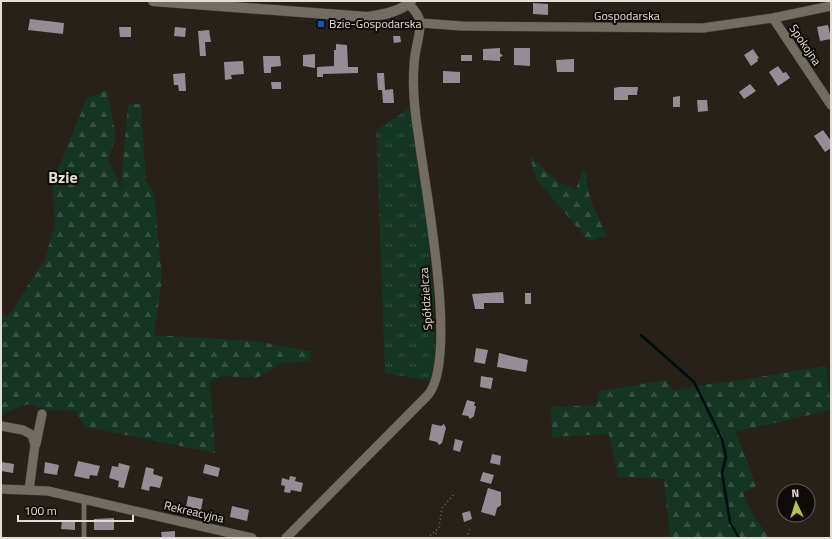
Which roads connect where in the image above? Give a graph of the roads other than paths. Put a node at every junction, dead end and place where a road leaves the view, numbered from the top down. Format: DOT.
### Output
graph roads {
  1 [pos="153,1"];
  2 [pos="409,3"];
  3 [pos="831,6"];
  4 [pos="773,18"];
  5 [pos="421,23"];
  6 [pos="831,105"];
  7 [pos="42,414"];
  8 [pos="1,426"];
  9 [pos="35,445"];
  10 [pos="1,490"];
  11 [pos="29,490"];
  12 [pos="84,499"];
  13 [pos="84,538"];
  14 [pos="252,538"];
  15 [pos="286,538"];
  1 -- 2 [label="street"];
  2 -- 5 [label="street"];
  3 -- 4 [label="street, Gospodarska"];
  4 -- 5 [label="street, Gospodarska"];
  4 -- 6 [label="street, Spokojna"];
  5 -- 15 [label="street, Spółdzielcza"];
  7 -- 9 [label="street"];
  8 -- 9 [label="street"];
  9 -- 11 [label="street"];
  10 -- 11 [label="street, Rekreacyjna"];
  11 -- 12 [label="street, Rekreacyjna"];
  12 -- 13 [label="lane"];
  12 -- 14 [label="street, Rekreacyjna"];
}
